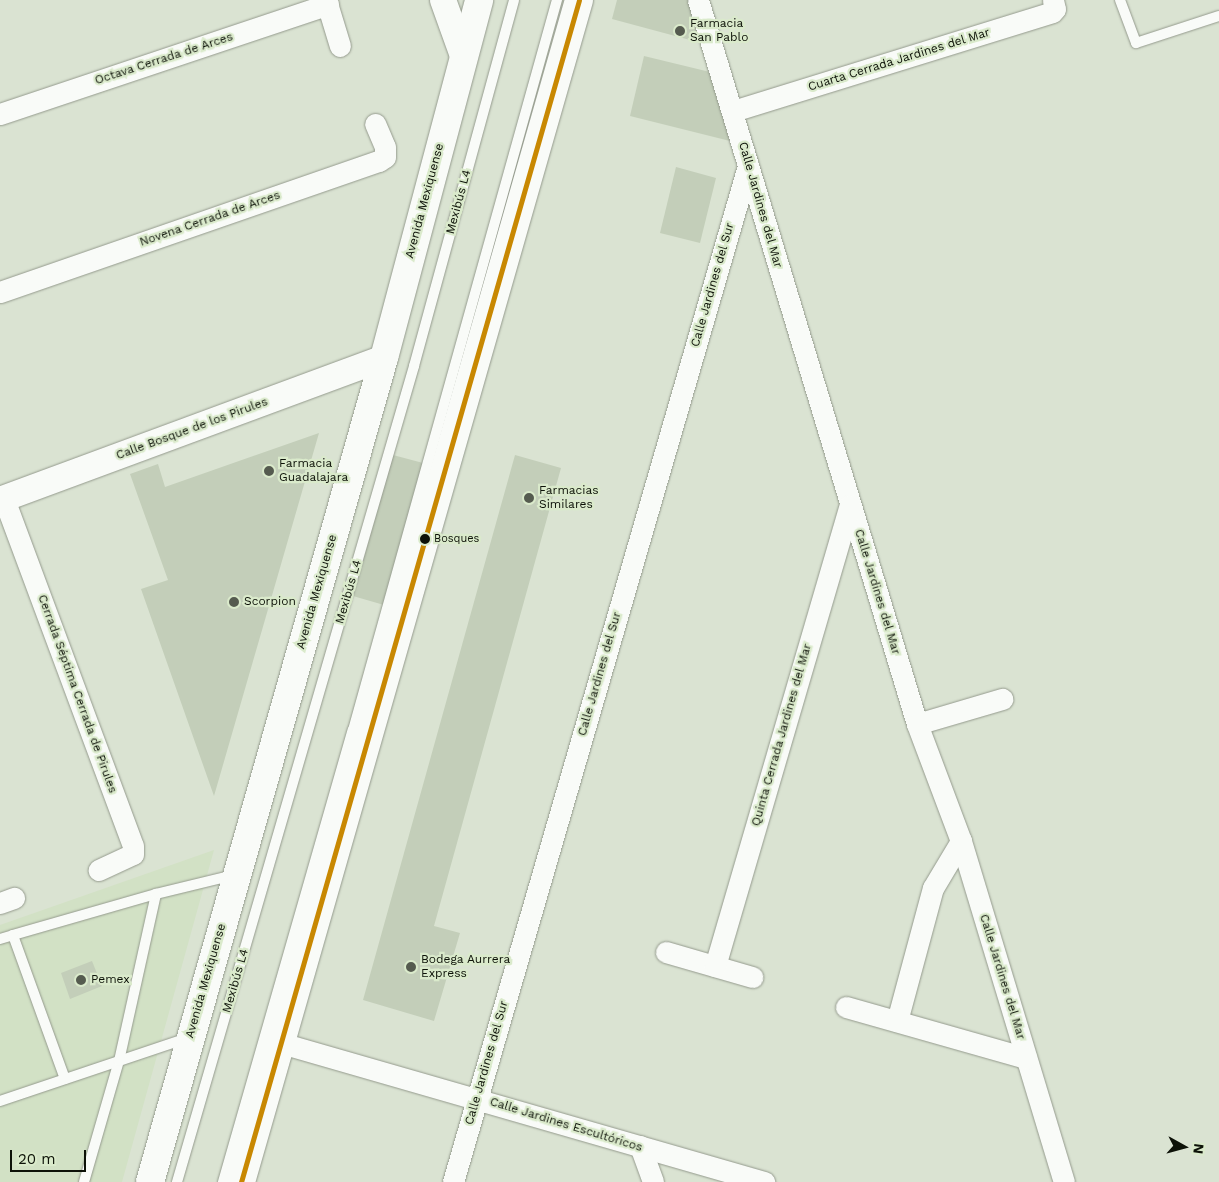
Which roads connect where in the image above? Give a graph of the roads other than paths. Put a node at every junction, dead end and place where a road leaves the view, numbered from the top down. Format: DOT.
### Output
graph roads {
  1 [pos="443,0"];
  2 [pos="479,0"];
  3 [pos="514,0"];
  4 [pos="557,0"];
  5 [pos="579,0"];
  6 [pos="698,0"];
  7 [pos="1053,0"];
  8 [pos="1120,0"];
  9 [pos="327,2"];
  10 [pos="1219,16"];
  11 [pos="340,46"];
  12 [pos="463,56"];
  13 [pos="733,111"];
  14 [pos="0,114"];
  15 [pos="375,124"];
  16 [pos="748,166"];
  17 [pos="0,292"];
  18 [pos="384,358"];
  19 [pos="2,500"];
  20 [pos="850,505"];
  21 [pos="1002,699"];
  22 [pos="917,724"];
  23 [pos="961,841"];
  24 [pos="99,870"];
  25 [pos="237,874"];
  26 [pos="156,894"];
  27 [pos="13,935"];
  28 [pos="0,939"];
  29 [pos="666,952"];
  30 [pos="715,966"];
  31 [pos="752,978"];
  32 [pos="846,1008"];
  33 [pos="897,1021"];
  34 [pos="190,1037"];
  35 [pos="281,1043"];
  36 [pos="1026,1058"];
  37 [pos="120,1061"];
  38 [pos="65,1079"];
  39 [pos="476,1098"];
  40 [pos="0,1101"];
  41 [pos="640,1146"];
  42 [pos="84,1182"];
  43 [pos="150,1182"];
  44 [pos="177,1182"];
  45 [pos="223,1182"];
  46 [pos="241,1182"];
  47 [pos="453,1182"];
  48 [pos="653,1182"];
  49 [pos="764,1182"];
  50 [pos="1064,1182"];
  1 -- 12 [label="street"];
  2 -- 12 [label="main road, Avenida Mexiquense"];
  3 -- 44 [label="lane, Mexibús L4"];
  4 -- 45 [label="lane"];
  5 -- 35 [label="main road"];
  6 -- 13 [label="street, Calle Jardines del Mar"];
  7 -- 13 [label="street, Cuarta Cerrada Jardines del Mar"];
  8 -- 10 [label="lane"];
  9 -- 11 [label="street, Octava Cerrada de Arces"];
  9 -- 14 [label="street, Octava Cerrada de Arces"];
  12 -- 18 [label="main road, Avenida Mexiquense"];
  13 -- 16 [label="street, Calle Jardines del Mar"];
  15 -- 17 [label="street, Novena Cerrada de Arces"];
  16 -- 20 [label="street, Calle Jardines del Mar"];
  16 -- 39 [label="street, Calle Jardines del Sur"];
  18 -- 19 [label="street, Calle Bosque de los Pirules"];
  18 -- 25 [label="main road, Avenida Mexiquense"];
  19 -- 24 [label="street, Cerrada Séptima Cerrada de Pirules"];
  20 -- 22 [label="street, Calle Jardines del Mar"];
  20 -- 30 [label="street, Quinta Cerrada Jardines del Mar"];
  21 -- 22 [label="street"];
  22 -- 23 [label="street, Calle Jardines del Mar"];
  23 -- 33 [label="street"];
  23 -- 36 [label="street, Calle Jardines del Mar"];
  25 -- 26 [label="lane"];
  25 -- 34 [label="main road, Avenida Mexiquense"];
  26 -- 27 [label="lane"];
  26 -- 37 [label="lane"];
  27 -- 28 [label="lane"];
  27 -- 38 [label="lane"];
  29 -- 30 [label="street"];
  30 -- 31 [label="street"];
  32 -- 33 [label="street"];
  33 -- 36 [label="street"];
  34 -- 37 [label="lane"];
  34 -- 43 [label="main road, Avenida Mexiquense"];
  35 -- 39 [label="street, Calle Jardines Escultóricos"];
  35 -- 46 [label="main road"];
  36 -- 50 [label="street, Calle Jardines del Mar"];
  37 -- 38 [label="lane"];
  37 -- 42 [label="lane"];
  38 -- 40 [label="lane"];
  39 -- 41 [label="street, Calle Jardines Escultóricos"];
  39 -- 47 [label="street, Calle Jardines del Sur"];
  41 -- 48 [label="street"];
  41 -- 49 [label="street, Calle Jardines Escultóricos"];
}
